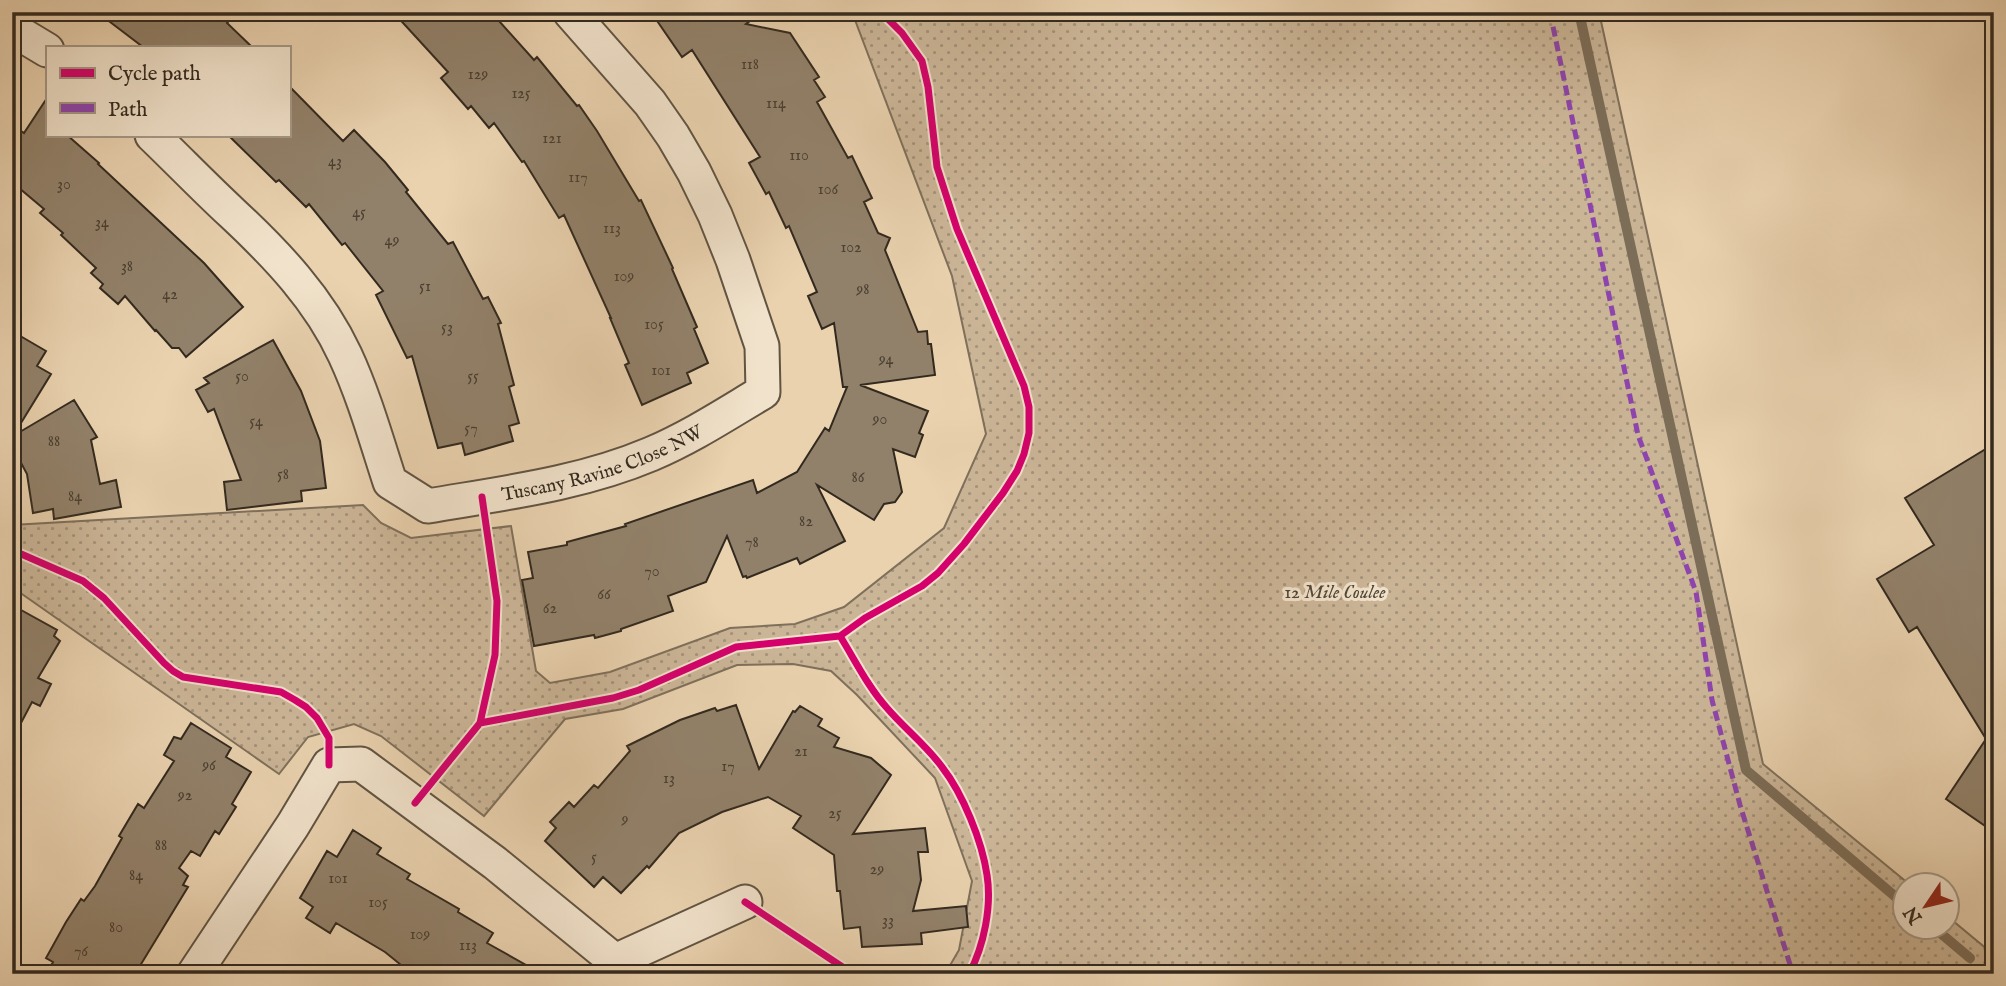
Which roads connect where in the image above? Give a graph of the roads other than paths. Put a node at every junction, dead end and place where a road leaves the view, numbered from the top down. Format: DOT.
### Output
graph roads {
  1 [pos="570,12"];
  2 [pos="12,29"];
  3 [pos="46,49"];
  4 [pos="153,136"];
  5 [pos="745,902"];
  6 [pos="615,968"];
  7 [pos="194,974"];
  1 -- 4 [label="street, Tuscany Ravine Close NW"];
  2 -- 3 [label="street"];
  5 -- 6 [label="street"];
  6 -- 7 [label="street"];
}
